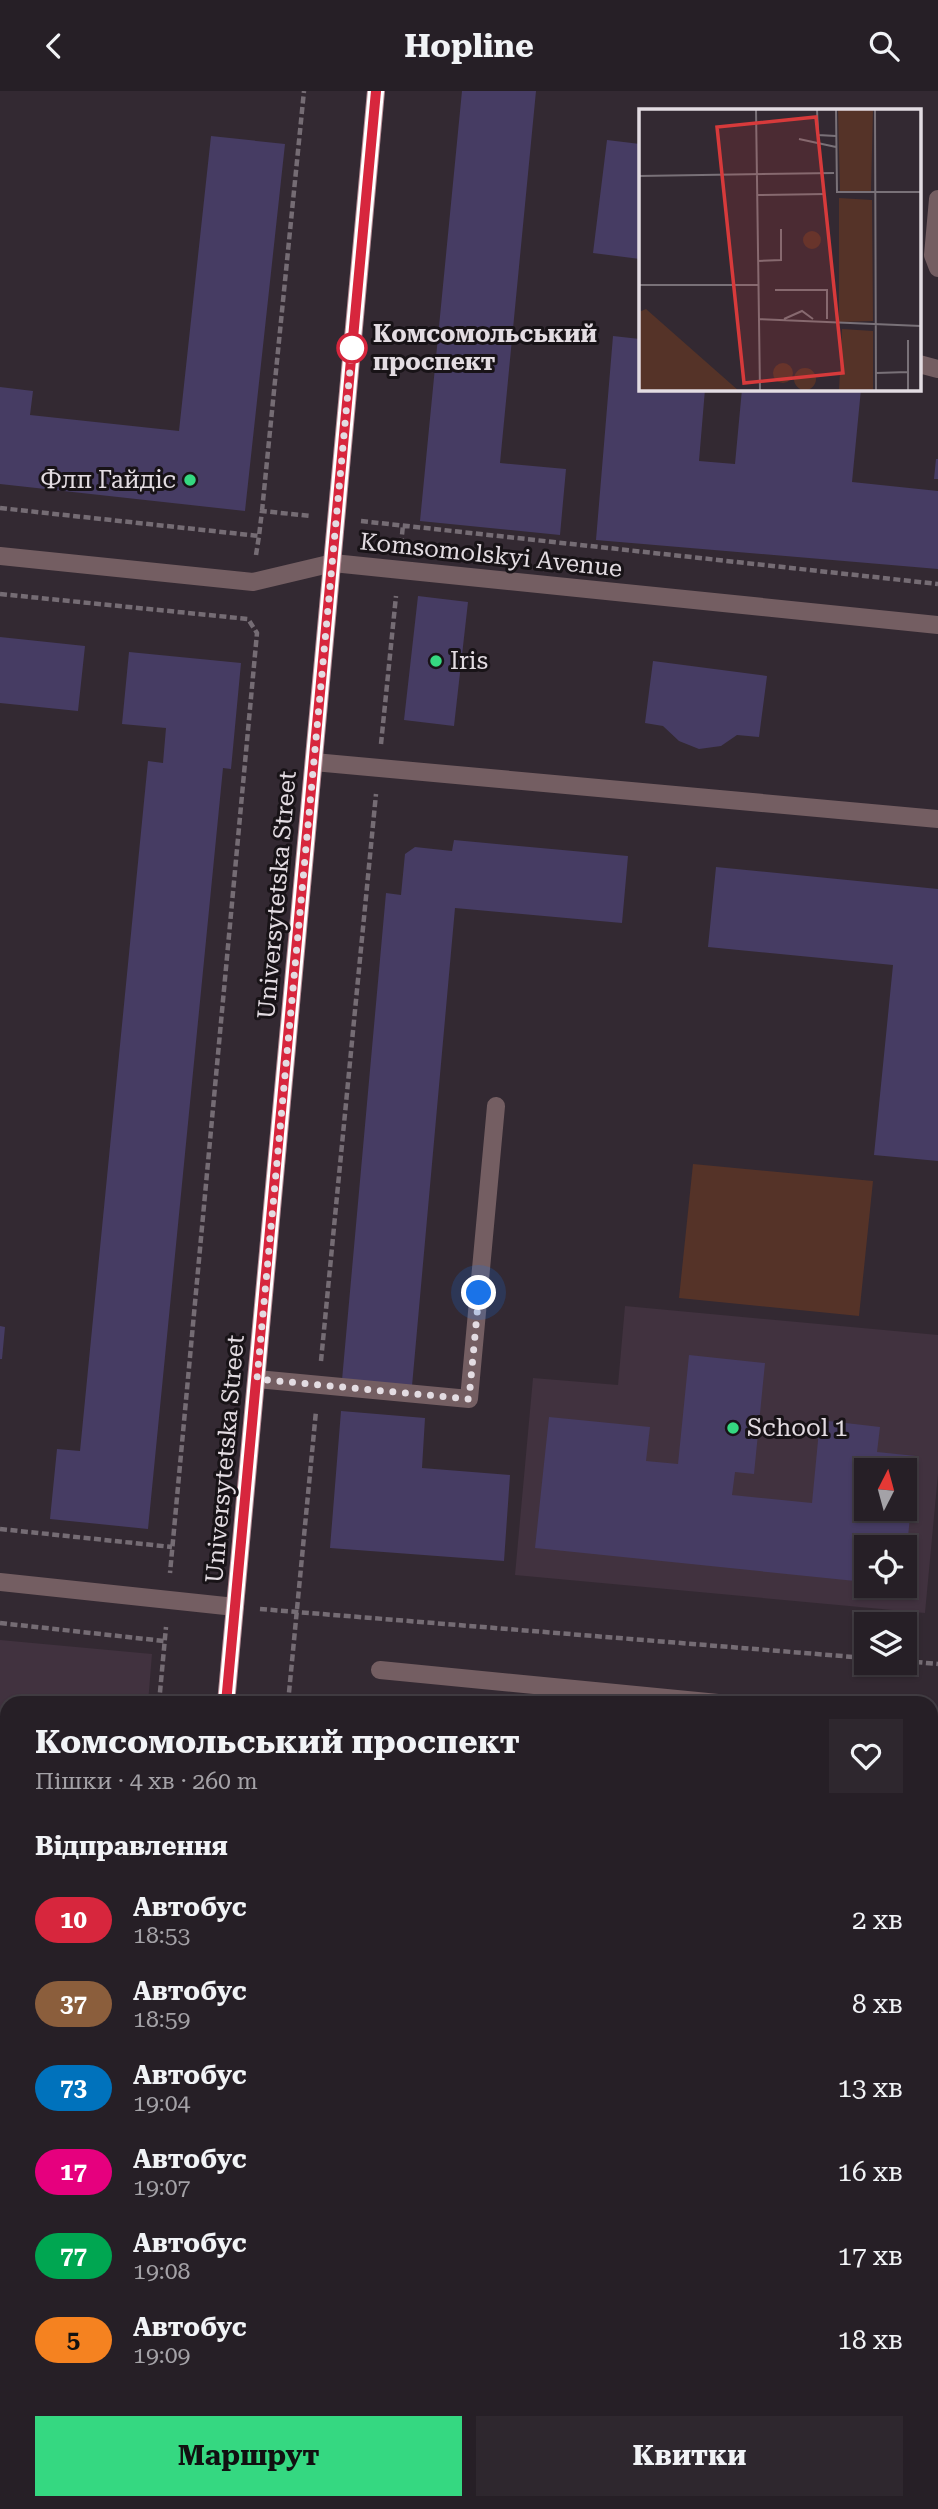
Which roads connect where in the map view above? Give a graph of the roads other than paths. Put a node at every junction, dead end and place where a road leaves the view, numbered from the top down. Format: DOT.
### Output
graph roads {
  1 [pos="376,91"];
  2 [pos="938,199"];
  3 [pos="938,268"];
  4 [pos="920,364"];
  5 [pos="938,369"];
  6 [pos="0,556"];
  7 [pos="332,563"];
  8 [pos="938,625"];
  9 [pos="314,762"];
  10 [pos="938,818"];
  11 [pos="496,1106"];
  12 [pos="257,1379"];
  13 [pos="0,1582"];
  14 [pos="236,1607"];
  15 [pos="380,1671"];
  16 [pos="227,1696"];
  17 [pos="644,1696"];
  1 -- 7 [label="main road, Universytetska Street"];
  2 -- 3 [label="street"];
  4 -- 5 [label="street"];
  6 -- 7 [label="street, Komsomolskyi Avenue"];
  7 -- 8 [label="street, Komsomolskyi Avenue"];
  7 -- 9 [label="main road, Universytetska Street"];
  9 -- 10 [label="street"];
  9 -- 12 [label="main road, Universytetska Street"];
  11 -- 12 [label="street"];
  12 -- 14 [label="main road, Universytetska Street"];
  13 -- 14 [label="street"];
  14 -- 16 [label="main road, Universytetska Street"];
  15 -- 17 [label="street"];
}
